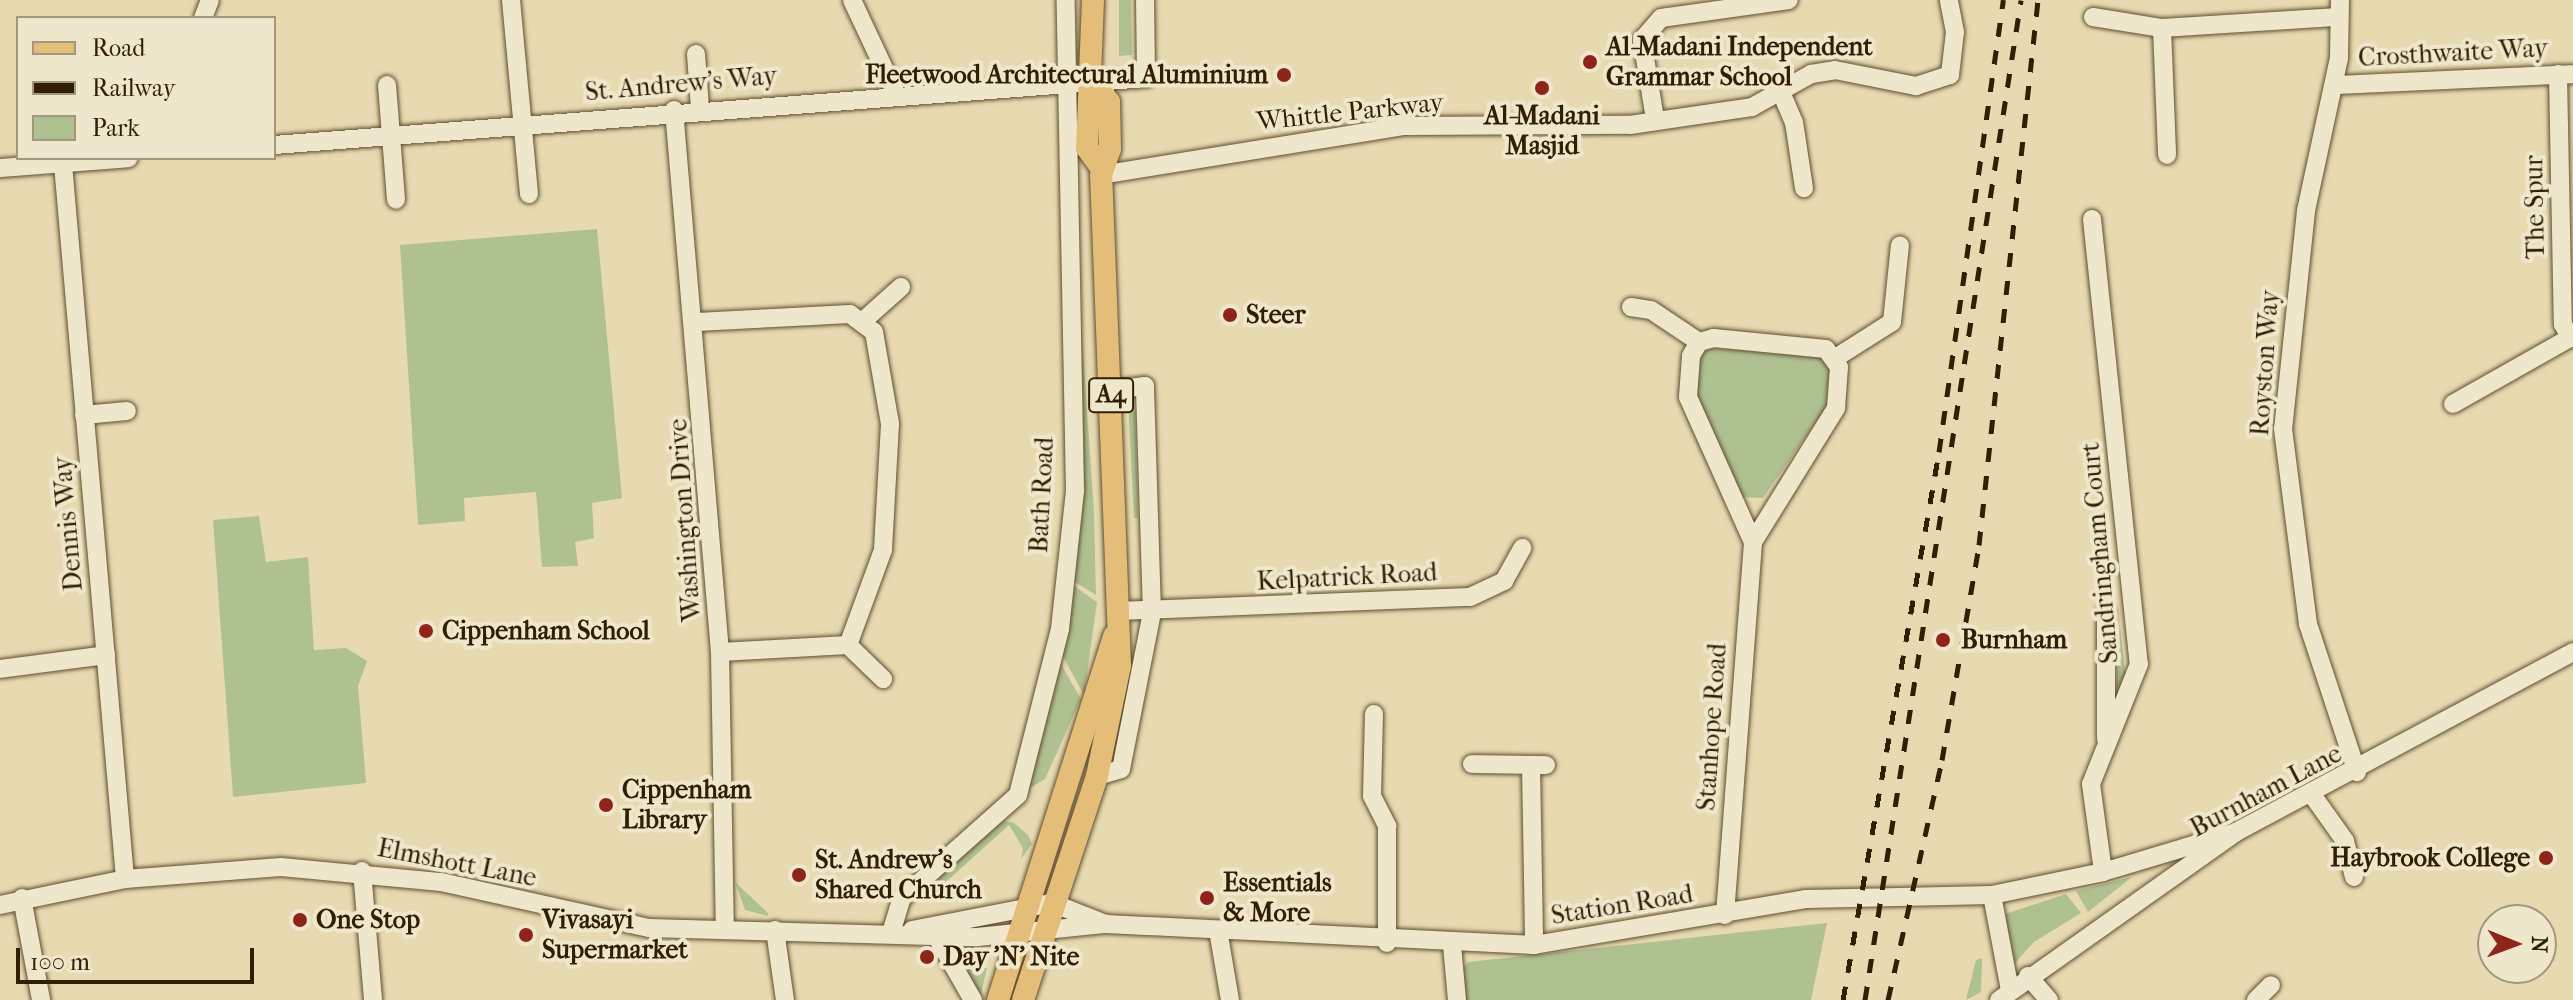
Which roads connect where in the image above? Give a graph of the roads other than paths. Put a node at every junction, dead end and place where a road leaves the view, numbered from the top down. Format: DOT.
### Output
graph roads {
  1 [pos="511,0"];
  2 [pos="852,0"];
  3 [pos="1066,0"];
  4 [pos="1093,0"];
  5 [pos="1145,0"];
  6 [pos="1789,0"];
  7 [pos="1949,0"];
  8 [pos="2340,9"];
  9 [pos="2093,17"];
  10 [pos="2162,28"];
  11 [pos="696,54"];
  12 [pos="2566,74"];
  13 [pos="1093,82"];
  14 [pos="387,85"];
  15 [pos="2335,85"];
  16 [pos="1065,87"];
  17 [pos="895,92"];
  18 [pos="1781,92"];
  19 [pos="700,108"];
  20 [pos="674,110"];
  21 [pos="1655,119"];
  22 [pos="522,123"];
  23 [pos="390,135"];
  24 [pos="276,145"];
  25 [pos="2167,155"];
  26 [pos="107,160"];
  27 [pos="63,164"];
  28 [pos="0,168"];
  29 [pos="1101,171"];
  30 [pos="1804,188"];
  31 [pos="529,194"];
  32 [pos="396,200"];
  33 [pos="2092,219"];
  34 [pos="1900,245"];
  35 [pos="901,287"];
  36 [pos="1631,307"];
  37 [pos="863,321"];
  38 [pos="697,322"];
  39 [pos="2571,337"];
  40 [pos="1699,342"];
  41 [pos="1837,357"];
  42 [pos="1111,390"];
  43 [pos="2453,404"];
  44 [pos="127,411"];
  45 [pos="84,415"];
  46 [pos="1753,542"];
  47 [pos="1522,548"];
  48 [pos="1152,612"];
  49 [pos="2106,612"];
  50 [pos="1118,617"];
  51 [pos="848,645"];
  52 [pos="720,652"];
  53 [pos="2573,652"];
  54 [pos="106,655"];
  55 [pos="0,669"];
  56 [pos="883,679"];
  57 [pos="1374,714"];
  58 [pos="2106,741"];
  59 [pos="1472,764"];
  60 [pos="2357,772"];
  61 [pos="1097,776"];
  62 [pos="2313,796"];
  63 [pos="2236,832"];
  64 [pos="2142,862"];
  65 [pos="362,871"];
  66 [pos="2103,872"];
  67 [pos="2354,877"];
  68 [pos="125,879"];
  69 [pos="2158,882"];
  70 [pos="1992,895"];
  71 [pos="22,898"];
  72 [pos="1052,903"];
  73 [pos="0,905"];
  74 [pos="1025,913"];
  75 [pos="1725,915"];
  76 [pos="1106,924"];
  77 [pos="725,927"];
  78 [pos="775,930"];
  79 [pos="1218,930"];
  80 [pos="898,932"];
  81 [pos="1042,933"];
  82 [pos="1016,936"];
  83 [pos="937,937"];
  84 [pos="1387,943"];
  85 [pos="1452,945"];
  86 [pos="1534,945"];
  87 [pos="2028,976"];
  88 [pos="2271,985"];
  89 [pos="2004,995"];
  90 [pos="41,1000"];
  91 [pos="373,1000"];
  92 [pos="785,1000"];
  93 [pos="973,1000"];
  94 [pos="998,1000"];
  95 [pos="1023,1000"];
  96 [pos="1230,1000"];
  97 [pos="1457,1000"];
  98 [pos="2049,1000"];
  99 [pos="2256,1000"];
  1 -- 22 [label="street"];
  2 -- 17 [label="street"];
  3 -- 16 [label="street, Bath Road"];
  4 -- 13 [label="main road, A4"];
  5 -- 13 [label="street, St. Andrew's Way"];
  6 -- 21 [label="street"];
  7 -- 18 [label="street, Whittle Parkway"];
  8 -- 10 [label="street"];
  8 -- 15 [label="street, Royston Way"];
  9 -- 10 [label="street"];
  10 -- 25 [label="street"];
  11 -- 19 [label="street"];
  12 -- 15 [label="street, Crosthwaite Way"];
  12 -- 39 [label="street, The Spur"];
  13 -- 16 [label="street, St. Andrew's Way"];
  13 -- 29 [label="main road, A4"];
  14 -- 23 [label="street"];
  15 -- 60 [label="street, Royston Way"];
  16 -- 17 [label="street, St. Andrew's Way"];
  16 -- 80 [label="street, Bath Road"];
  17 -- 19 [label="street, St. Andrew's Way"];
  18 -- 21 [label="street, Whittle Parkway"];
  18 -- 30 [label="street"];
  19 -- 20 [label="street, St. Andrew's Way"];
  20 -- 22 [label="street, St. Andrew's Way"];
  20 -- 38 [label="street, Washington Drive"];
  21 -- 29 [label="street, Whittle Parkway"];
  22 -- 23 [label="street, St. Andrew's Way"];
  22 -- 31 [label="street"];
  23 -- 24 [label="street, St. Andrew's Way"];
  23 -- 32 [label="street"];
  26 -- 27 [label="street"];
  27 -- 28 [label="street"];
  27 -- 45 [label="street, Dennis Way"];
  29 -- 42 [label="main road, A4"];
  33 -- 58 [label="street, Sandringham Court"];
  34 -- 41 [label="street"];
  35 -- 37 [label="street"];
  36 -- 40 [label="street"];
  37 -- 38 [label="street"];
  37 -- 51 [label="street"];
  38 -- 52 [label="street, Washington Drive"];
  39 -- 43 [label="street, The Spur"];
  40 -- 41 [label="street"];
  40 -- 46 [label="street, Stanhope Road"];
  41 -- 46 [label="street, Stanhope Road"];
  42 -- 48 [label="street"];
  42 -- 50 [label="main road, A4"];
  44 -- 45 [label="street"];
  45 -- 54 [label="street, Dennis Way"];
  46 -- 75 [label="street, Stanhope Road"];
  47 -- 48 [label="street, Kelpatrick Road"];
  48 -- 50 [label="street, Kelpatrick Road"];
  48 -- 61 [label="street"];
  49 -- 58 [label="street"];
  50 -- 61 [label="main road, A4"];
  50 -- 74 [label="main road, A4"];
  51 -- 52 [label="street"];
  51 -- 56 [label="street"];
  52 -- 77 [label="street, Washington Drive"];
  53 -- 60 [label="street, Burnham Lane"];
  54 -- 55 [label="street"];
  54 -- 68 [label="street, Dennis Way"];
  57 -- 84 [label="street"];
  58 -- 66 [label="street, Sandringham Court"];
  59 -- 86 [label="street"];
  60 -- 62 [label="street, Burnham Lane"];
  61 -- 72 [label="main road, A4"];
  62 -- 63 [label="street, Burnham Lane"];
  62 -- 67 [label="street"];
  63 -- 64 [label="street, Station Road"];
  63 -- 69 [label="street, Burnham Lane"];
  64 -- 66 [label="street, Station Road"];
  64 -- 69 [label="street"];
  65 -- 68 [label="street, Elmshott Lane"];
  65 -- 77 [label="street, Elmshott Lane"];
  65 -- 91 [label="street"];
  66 -- 70 [label="street, Station Road"];
  68 -- 71 [label="street, Elmshott Lane"];
  69 -- 87 [label="street, Burnham Lane"];
  70 -- 75 [label="street, Station Road"];
  70 -- 89 [label="street"];
  71 -- 73 [label="street, Elmshott Lane"];
  71 -- 90 [label="street"];
  72 -- 74 [label="street"];
  72 -- 76 [label="street, Station Road"];
  72 -- 81 [label="main road, A4"];
  74 -- 80 [label="street, Elmshott Lane"];
  74 -- 82 [label="main road, A4"];
  75 -- 86 [label="street, Station Road"];
  76 -- 79 [label="street, Station Road"];
  76 -- 81 [label="street, Station Road"];
  77 -- 78 [label="street, Elmshott Lane"];
  78 -- 80 [label="street, Elmshott Lane"];
  78 -- 92 [label="street"];
  79 -- 84 [label="street, Station Road"];
  79 -- 96 [label="street"];
  80 -- 83 [label="street, Elmshott Lane"];
  81 -- 82 [label="street, Station Road"];
  81 -- 95 [label="main road, A4"];
  82 -- 83 [label="street, Elmshott Lane"];
  82 -- 94 [label="main road, A4"];
  83 -- 93 [label="street"];
  84 -- 85 [label="street, Station Road"];
  85 -- 86 [label="street, Station Road"];
  85 -- 97 [label="street"];
  87 -- 89 [label="street, Burnham Lane"];
  87 -- 98 [label="street"];
  88 -- 99 [label="street"];
}
